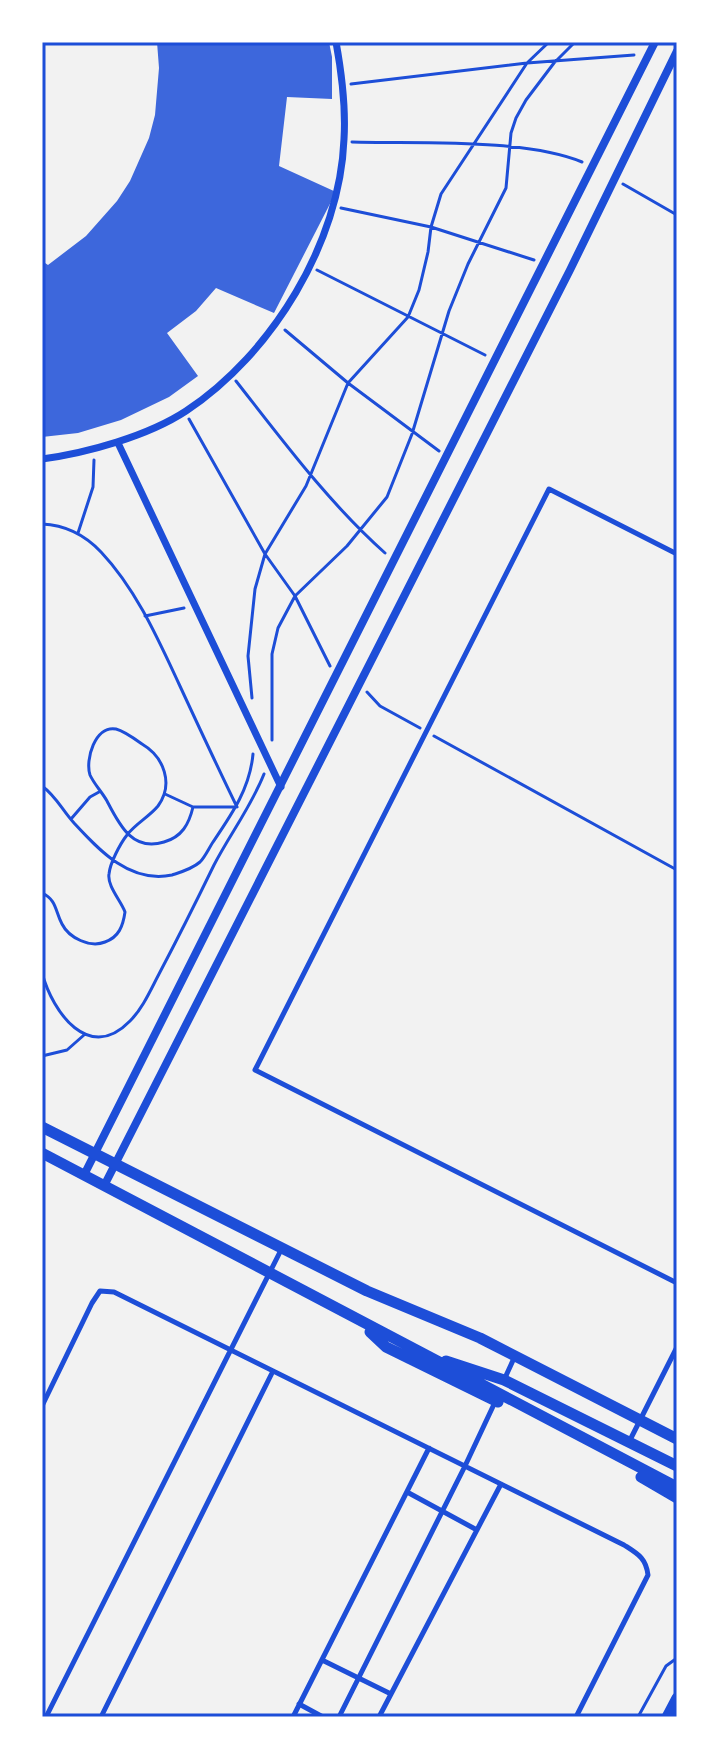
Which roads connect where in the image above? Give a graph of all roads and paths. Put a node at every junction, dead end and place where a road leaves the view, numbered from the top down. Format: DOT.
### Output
graph roads {
  1 [pos="336,42"];
  2 [pos="549,42"];
  3 [pos="575,42"];
  4 [pos="655,42"];
  5 [pos="677,51"];
  6 [pos="649,54"];
  7 [pos="527,63"];
  8 [pos="554,63"];
  9 [pos="344,85"];
  10 [pos="344,142"];
  11 [pos="472,145"];
  12 [pos="511,148"];
  13 [pos="593,166"];
  14 [pos="613,178"];
  15 [pos="334,206"];
  16 [pos="677,215"];
  17 [pos="431,227"];
  18 [pos="479,241"];
  19 [pos="544,263"];
  20 [pos="310,267"];
  21 [pos="408,317"];
  22 [pos="276,322"];
  23 [pos="442,334"];
  24 [pos="495,360"];
  25 [pos="231,375"];
  26 [pos="348,383"];
  27 [pos="185,412"];
  28 [pos="412,434"];
  29 [pos="118,443"];
  30 [pos="95,448"];
  31 [pos="447,457"];
  32 [pos="42,459"];
  33 [pos="310,476"];
  34 [pos="42,524"];
  35 [pos="360,531"];
  36 [pos="78,533"];
  37 [pos="265,554"];
  38 [pos="677,554"];
  39 [pos="394,561"];
  40 [pos="295,596"];
  41 [pos="195,606"];
  42 [pos="145,616"];
  43 [pos="339,672"];
  44 [pos="359,684"];
  45 [pos="253,705"];
  46 [pos="426,731"];
  47 [pos="255,732"];
  48 [pos="269,762"];
  49 [pos="42,786"];
  50 [pos="281,787"];
  51 [pos="101,791"];
  52 [pos="165,794"];
  53 [pos="193,807"];
  54 [pos="237,807"];
  55 [pos="71,819"];
  56 [pos="127,835"];
  57 [pos="114,861"];
  58 [pos="677,870"];
  59 [pos="42,893"];
  60 [pos="42,973"];
  61 [pos="43,983"];
  62 [pos="84,1035"];
  63 [pos="42,1056"];
  64 [pos="42,1127"];
  65 [pos="42,1153"];
  66 [pos="96,1155"];
  67 [pos="114,1165"];
  68 [pos="84,1175"];
  69 [pos="104,1186"];
  70 [pos="281,1249"];
  71 [pos="270,1271"];
  72 [pos="677,1283"];
  73 [pos="358,1321"];
  74 [pos="677,1347"];
  75 [pos="411,1349"];
  76 [pos="230,1350"];
  77 [pos="515,1356"];
  78 [pos="273,1371"];
  79 [pos="504,1380"];
  80 [pos="497,1398"];
  81 [pos="42,1406"];
  82 [pos="640,1420"];
  83 [pos="673,1435"];
  84 [pos="629,1442"];
  85 [pos="429,1448"];
  86 [pos="465,1466"];
  87 [pos="677,1466"];
  88 [pos="501,1484"];
  89 [pos="677,1487"];
  90 [pos="407,1492"];
  91 [pos="677,1498"];
  92 [pos="443,1511"];
  93 [pos="477,1530"];
  94 [pos="677,1658"];
  95 [pos="322,1660"];
  96 [pos="359,1678"];
  97 [pos="391,1694"];
  98 [pos="677,1698"];
  99 [pos="299,1704"];
  100 [pos="46,1717"];
  101 [pos="101,1717"];
  102 [pos="293,1717"];
  103 [pos="323,1717"];
  104 [pos="339,1717"];
  105 [pos="379,1717"];
  106 [pos="576,1717"];
  107 [pos="638,1717"];
  108 [pos="667,1717"];
  1 -- 9 [label="street"];
  2 -- 7 [label="path"];
  3 -- 8 [label="path"];
  4 -- 6 [label="street"];
  5 -- 14 [label="street"];
  6 -- 8 [label="path"];
  6 -- 13 [label="street"];
  7 -- 8 [label="path"];
  7 -- 9 [label="path"];
  7 -- 11 [label="path"];
  8 -- 12 [label="path"];
  9 -- 10 [label="street"];
  10 -- 11 [label="path"];
  10 -- 15 [label="street"];
  11 -- 12 [label="path"];
  11 -- 17 [label="path"];
  12 -- 13 [label="path"];
  12 -- 18 [label="path"];
  13 -- 19 [label="street"];
  14 -- 16 [label="path"];
  14 -- 44 [label="street"];
  15 -- 17 [label="path"];
  15 -- 20 [label="street"];
  17 -- 18 [label="path"];
  17 -- 21 [label="path"];
  18 -- 19 [label="path"];
  18 -- 23 [label="path"];
  19 -- 24 [label="street"];
  20 -- 21 [label="path"];
  20 -- 22 [label="street"];
  21 -- 23 [label="path"];
  21 -- 26 [label="path"];
  22 -- 25 [label="street"];
  22 -- 26 [label="path"];
  23 -- 24 [label="path"];
  23 -- 28 [label="path"];
  24 -- 31 [label="street"];
  25 -- 27 [label="street"];
  25 -- 33 [label="path"];
  26 -- 28 [label="path"];
  26 -- 33 [label="path"];
  27 -- 29 [label="street"];
  27 -- 37 [label="path"];
  28 -- 31 [label="path"];
  28 -- 35 [label="path"];
  29 -- 30 [label="street"];
  29 -- 41 [label="street"];
  30 -- 32 [label="street"];
  30 -- 36 [label="path"];
  31 -- 39 [label="street"];
  33 -- 35 [label="path"];
  33 -- 37 [label="path"];
  34 -- 36 [label="path"];
  35 -- 39 [label="path"];
  35 -- 40 [label="path"];
  36 -- 42 [label="path"];
  37 -- 40 [label="path"];
  37 -- 45 [label="path"];
  38 -- 46 [label="lane"];
  39 -- 43 [label="street"];
  40 -- 43 [label="path"];
  40 -- 48 [label="path"];
  41 -- 42 [label="path"];
  41 -- 47 [label="street"];
  42 -- 54 [label="path"];
  43 -- 50 [label="street"];
  44 -- 46 [label="path"];
  44 -- 67 [label="street"];
  46 -- 58 [label="path"];
  46 -- 72 [label="lane"];
  47 -- 48 [label="street"];
  47 -- 54 [label="path"];
  48 -- 50 [label="street"];
  48 -- 62 [label="path"];
  49 -- 55 [label="path"];
  50 -- 66 [label="street"];
  51 -- 52 [label="path"];
  51 -- 55 [label="path"];
  51 -- 56 [label="path"];
  52 -- 53 [label="path"];
  52 -- 56 [label="path"];
  53 -- 54 [label="path"];
  53 -- 56 [label="path"];
  54 -- 57 [label="path"];
  55 -- 57 [label="path"];
  56 -- 57 [label="path"];
  57 -- 59 [label="path"];
  60 -- 61 [label="path"];
  61 -- 62 [label="path"];
  62 -- 63 [label="path"];
  64 -- 66 [label="street"];
  65 -- 68 [label="street"];
  66 -- 67 [label="street"];
  66 -- 68 [label="street"];
  67 -- 69 [label="street"];
  67 -- 70 [label="street"];
  68 -- 69 [label="street"];
  69 -- 71 [label="street"];
  70 -- 71 [label="lane"];
  70 -- 77 [label="street"];
  71 -- 73 [label="street"];
  71 -- 76 [label="lane"];
  73 -- 75 [label="street"];
  73 -- 80 [label="street"];
  74 -- 82 [label="lane"];
  75 -- 79 [label="street"];
  75 -- 80 [label="street"];
  76 -- 78 [label="lane"];
  76 -- 81 [label="lane"];
  76 -- 100 [label="lane"];
  77 -- 79 [label="lane"];
  77 -- 82 [label="street"];
  78 -- 85 [label="lane"];
  78 -- 101 [label="lane"];
  79 -- 80 [label="lane"];
  79 -- 84 [label="street"];
  80 -- 86 [label="lane"];
  80 -- 89 [label="street"];
  80 -- 91 [label="street"];
  82 -- 83 [label="street"];
  82 -- 84 [label="lane"];
  84 -- 87 [label="street"];
  85 -- 86 [label="lane"];
  85 -- 90 [label="lane"];
  86 -- 88 [label="lane"];
  86 -- 92 [label="lane"];
  88 -- 93 [label="lane"];
  88 -- 106 [label="lane"];
  90 -- 92 [label="lane"];
  90 -- 95 [label="lane"];
  92 -- 93 [label="lane"];
  92 -- 96 [label="lane"];
  93 -- 97 [label="lane"];
  94 -- 107 [label="path"];
  95 -- 96 [label="lane"];
  95 -- 99 [label="lane"];
  96 -- 97 [label="lane"];
  96 -- 104 [label="lane"];
  97 -- 105 [label="lane"];
  98 -- 108 [label="street"];
  99 -- 102 [label="lane"];
  99 -- 103 [label="lane"];
}
